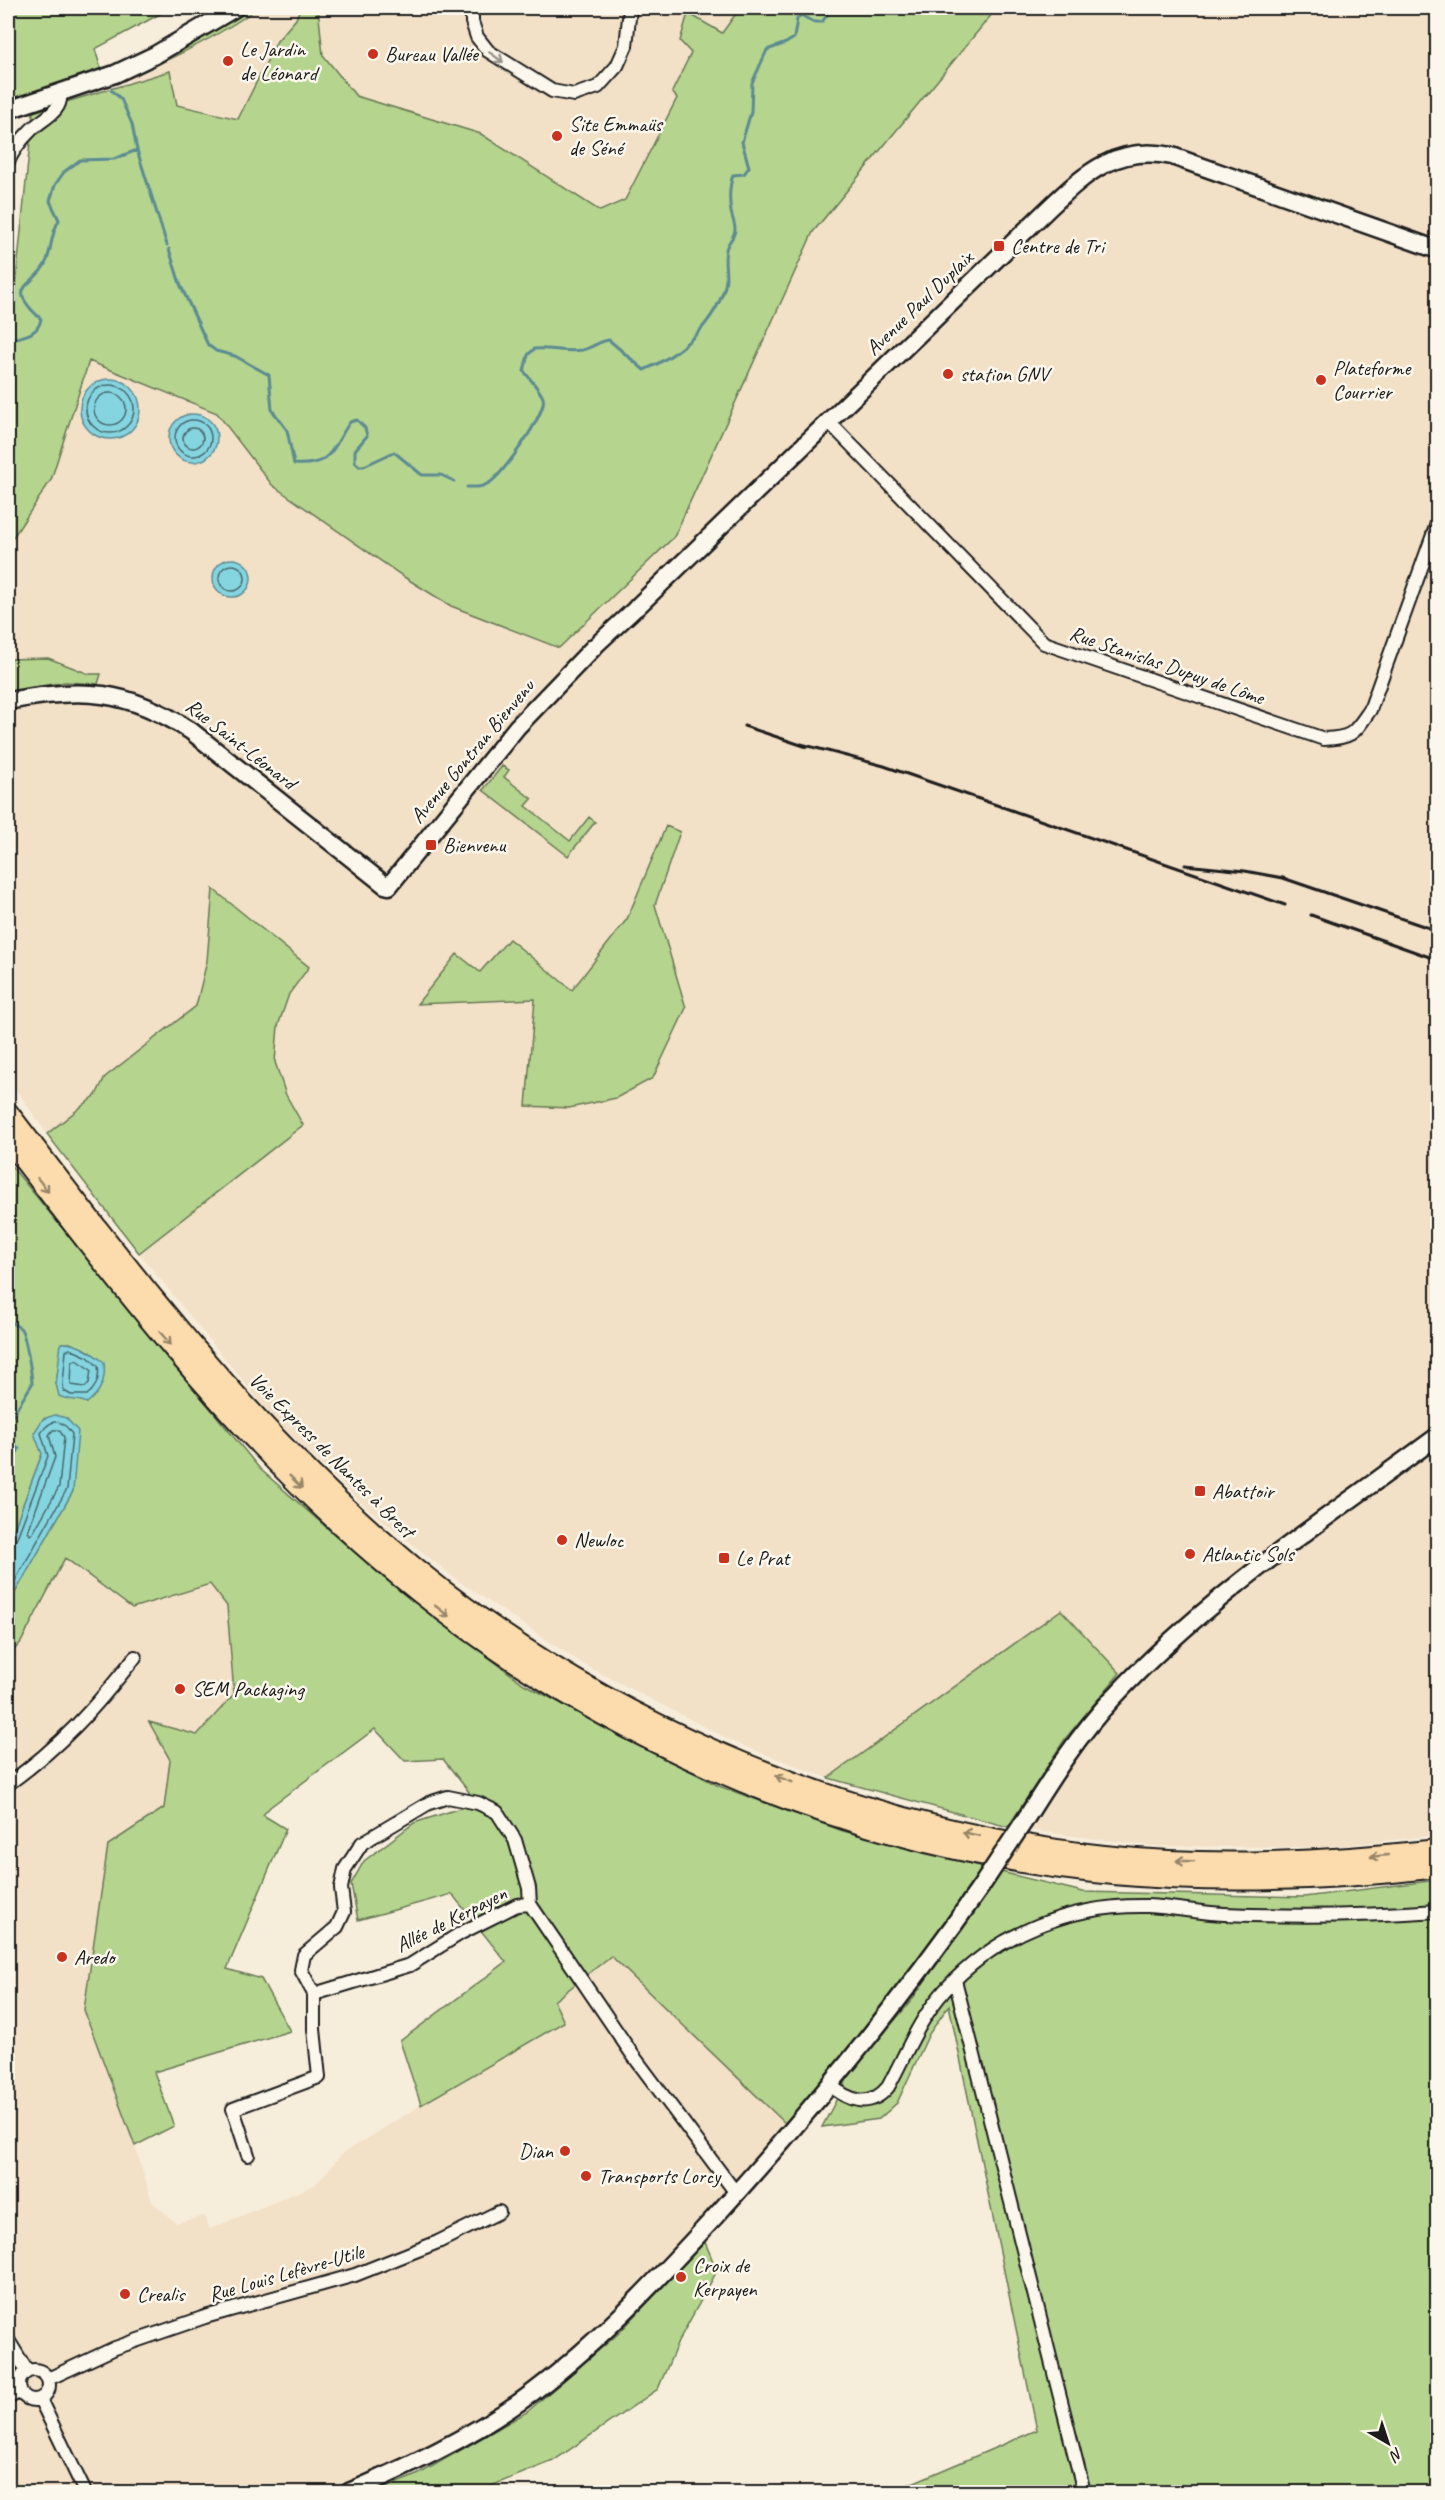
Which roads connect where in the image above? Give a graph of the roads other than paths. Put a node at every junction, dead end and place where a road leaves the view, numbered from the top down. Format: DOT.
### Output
graph roads {
  1 [pos="236,8"];
  2 [pos="472,8"];
  3 [pos="630,8"];
  4 [pos="60,93"];
  5 [pos="8,110"];
  6 [pos="8,162"];
  7 [pos="1437,250"];
  8 [pos="828,421"];
  9 [pos="1437,521"];
  10 [pos="637,607"];
  11 [pos="594,647"];
  12 [pos="8,701"];
  13 [pos="389,886"];
  14 [pos="8,1113"];
  15 [pos="8,1139"];
  16 [pos="1437,1436"];
  17 [pos="135,1657"];
  18 [pos="8,1784"];
  19 [pos="1437,1850"];
  20 [pos="1437,1867"];
  21 [pos="530,1904"];
  22 [pos="1437,1911"];
  23 [pos="955,1980"];
  24 [pos="314,1994"];
  25 [pos="829,2084"];
  26 [pos="248,2156"];
  27 [pos="736,2193"];
  28 [pos="499,2212"];
  29 [pos="8,2340"];
  30 [pos="27,2372"];
  31 [pos="48,2379"];
  32 [pos="20,2391"];
  33 [pos="8,2398"];
  34 [pos="40,2399"];
  35 [pos="85,2493"];
  36 [pos="349,2493"];
  37 [pos="1084,2493"];
  1 -- 4 [label="main road"];
  2 -- 3 [label="street, one-way"];
  4 -- 5 [label="main road"];
  4 -- 6 [label="street"];
  7 -- 8 [label="main road, Avenue Paul Duplaix"];
  8 -- 9 [label="street, Rue Stanislas Dupuy de Lôme"];
  8 -- 10 [label="main road, Avenue Paul Duplaix"];
  10 -- 11 [label="street, Avenue Paul Duplaix"];
  11 -- 13 [label="main road, Avenue Gontran Bienvenu"];
  12 -- 13 [label="main road, Rue Saint-Léonard"];
  19 -- 14 [label="highway, Voie Express de Nantes à Brest, one-way"];
  15 -- 20 [label="highway, Voie Express de Nantes à Brest, one-way"];
  16 -- 25 [label="main road, bridge"];
  17 -- 18 [label="street"];
  21 -- 24 [label="street, Allée de Kerpayen"];
  21 -- 24 [label="street, Allée de Kerpayen"];
  21 -- 27 [label="street, Allée de Kerpayen"];
  22 -- 23 [label="street"];
  23 -- 25 [label="street"];
  23 -- 37 [label="street"];
  24 -- 26 [label="street"];
  25 -- 27 [label="main road"];
  27 -- 36 [label="main road"];
  28 -- 31 [label="street, Rue Louis Lefèvre-Utile"];
  29 -- 30 [label="street"];
  30 -- 31 [label="street"];
  30 -- 32 [label="street"];
  31 -- 34 [label="street"];
  32 -- 33 [label="street"];
  32 -- 34 [label="street"];
  34 -- 35 [label="street"];
}
